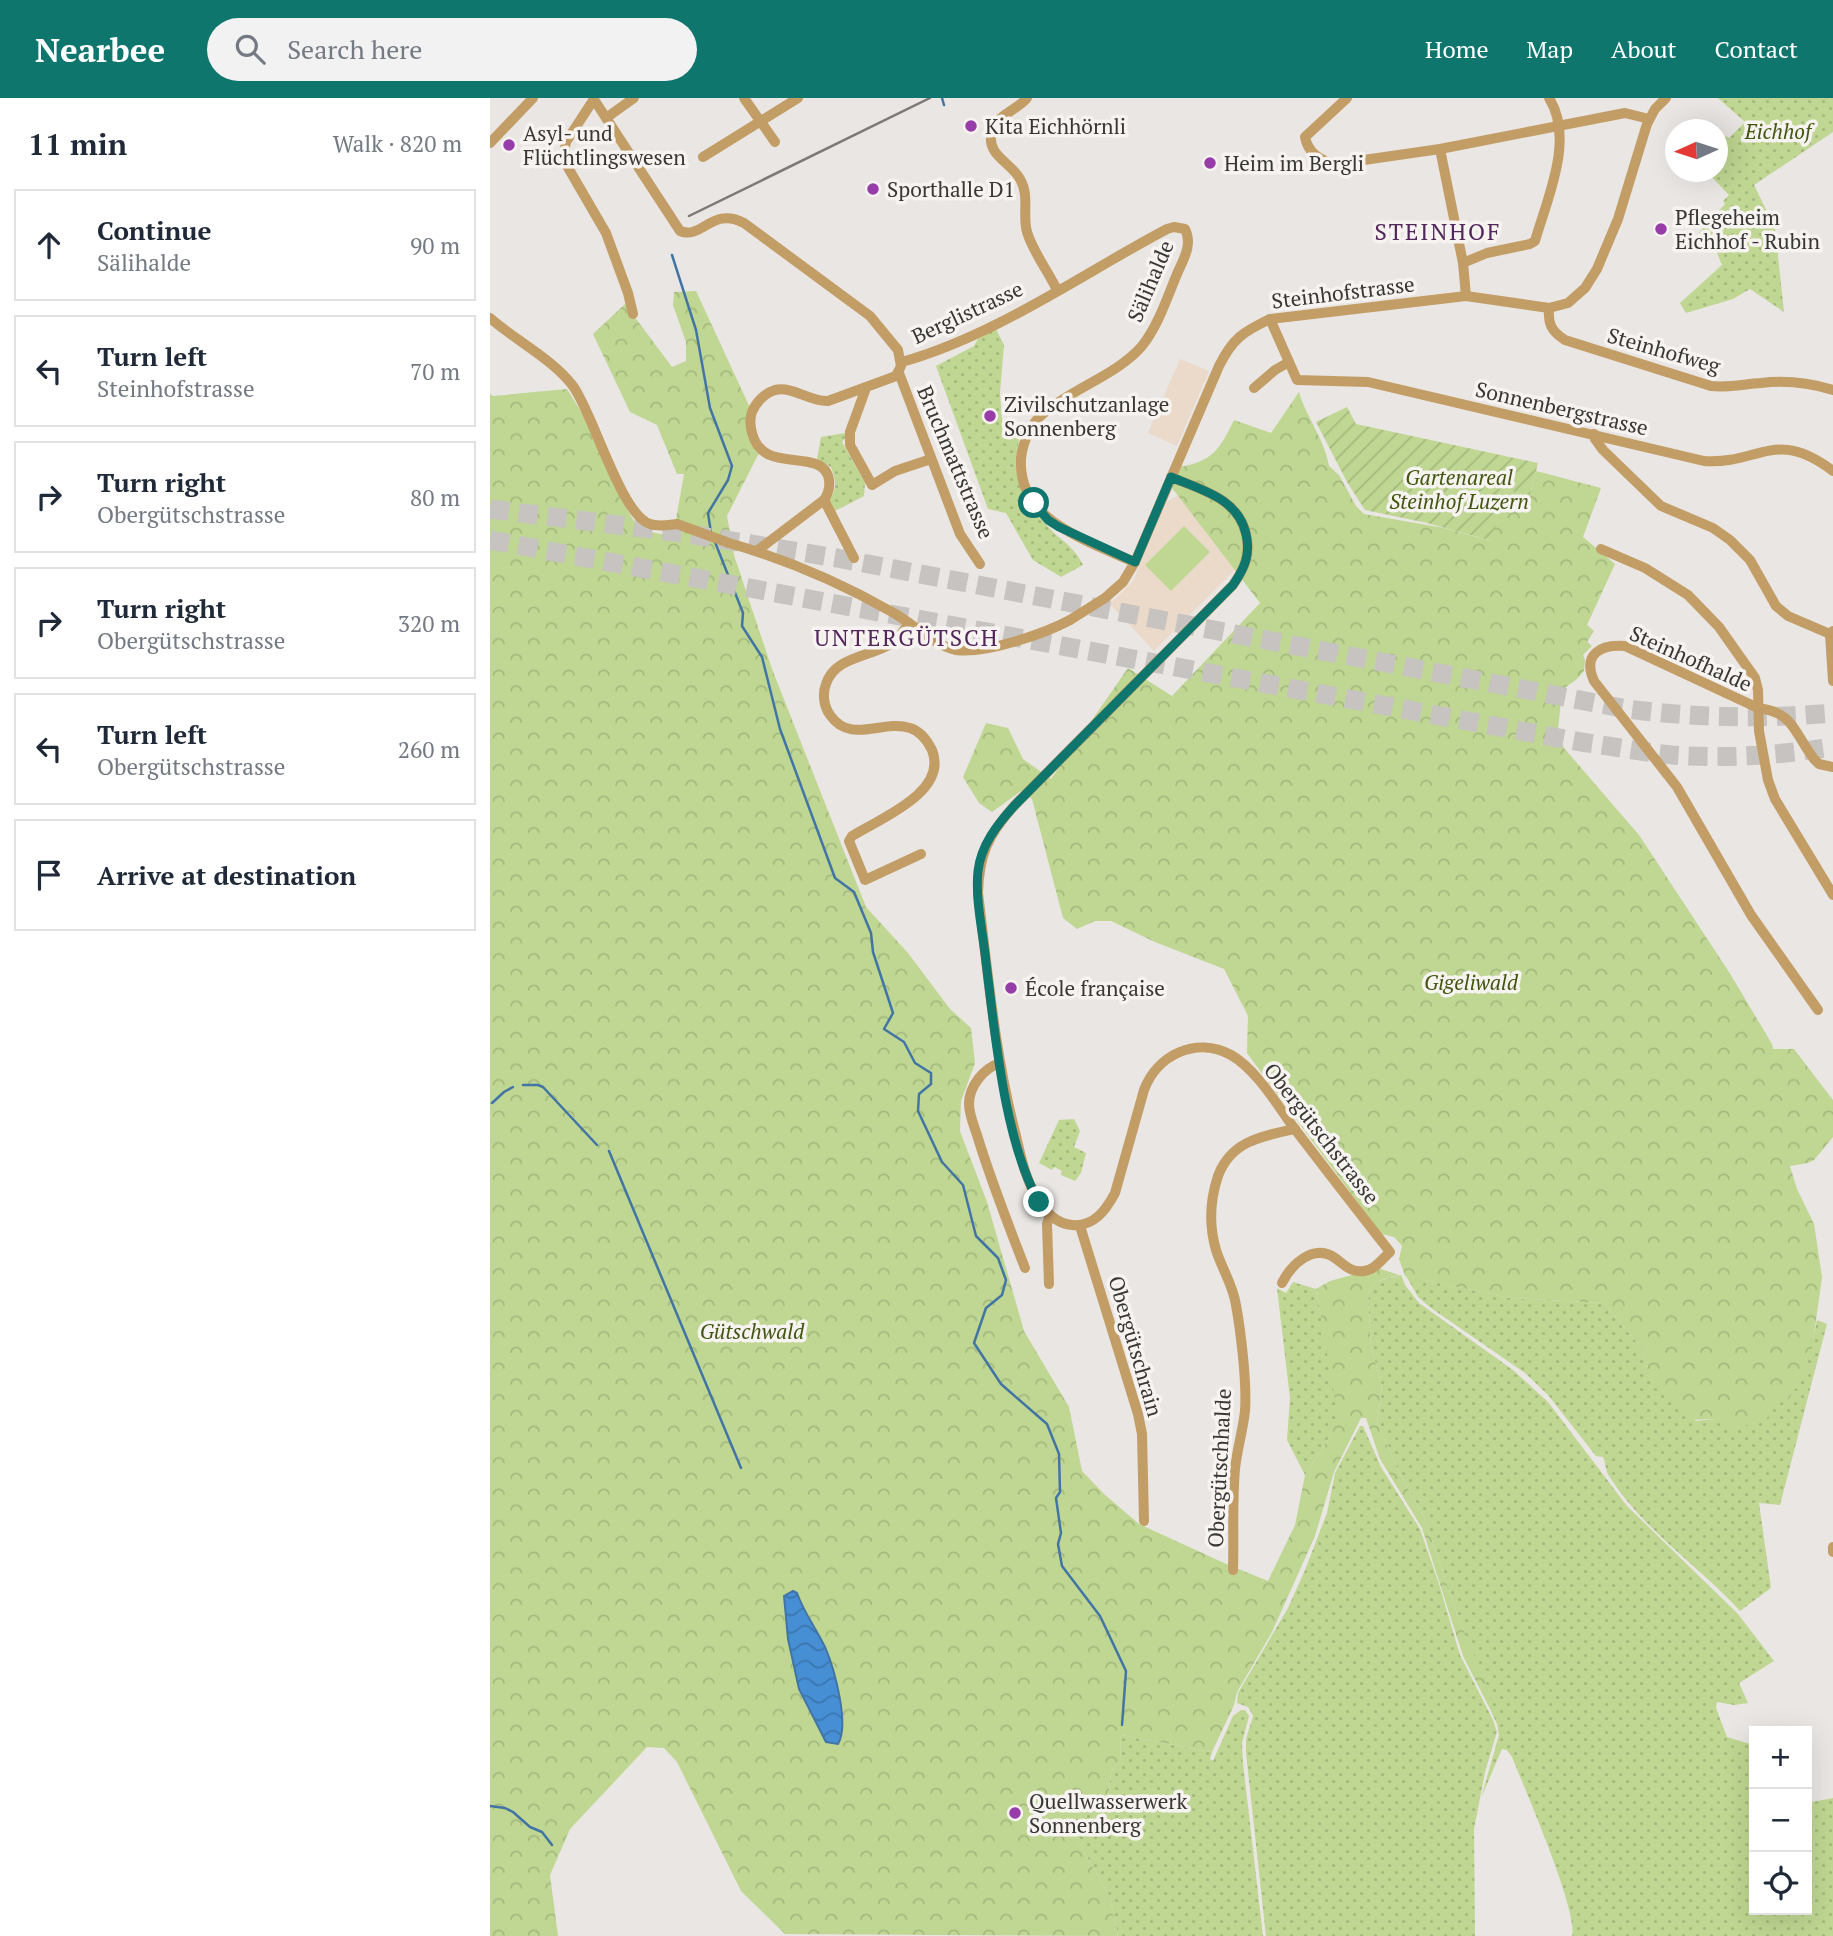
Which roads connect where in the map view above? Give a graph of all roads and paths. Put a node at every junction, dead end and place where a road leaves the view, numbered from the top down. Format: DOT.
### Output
graph roads {
  1 [pos="533,98"];
  2 [pos="593,98"];
  3 [pos="634,98"];
  4 [pos="744,98"];
  5 [pos="798,98"];
  6 [pos="1027,98"];
  7 [pos="1347,98"];
  8 [pos="1549,98"];
  9 [pos="1666,98"];
  10 [pos="606,118"];
  11 [pos="1649,119"];
  12 [pos="760,120"];
  13 [pos="1560,125"];
  14 [pos="775,142"];
  15 [pos="490,143"];
  16 [pos="1440,149"];
  17 [pos="703,157"];
  18 [pos="1185,229"];
  19 [pos="1463,263"];
  20 [pos="1057,290"];
  21 [pos="1466,296"];
  22 [pos="1549,308"];
  23 [pos="633,314"];
  24 [pos="490,318"];
  25 [pos="1270,319"];
  26 [pos="1289,362"];
  27 [pos="900,368"];
  28 [pos="866,388"];
  29 [pos="1254,388"];
  30 [pos="1833,390"];
  31 [pos="1594,434"];
  32 [pos="931,459"];
  33 [pos="1833,471"];
  34 [pos="1171,477"];
  35 [pos="824,500"];
  36 [pos="1601,549"];
  37 [pos="758,550"];
  38 [pos="854,558"];
  39 [pos="1135,562"];
  40 [pos="980,564"];
  41 [pos="909,623"];
  42 [pos="1831,633"];
  43 [pos="1833,681"];
  44 [pos="1758,708"];
  45 [pos="1833,767"];
  46 [pos="921,853"];
  47 [pos="1833,895"];
  48 [pos="1818,1010"];
  49 [pos="1000,1063"];
  50 [pos="1295,1129"];
  51 [pos="1051,1215"];
  52 [pos="1080,1226"];
  53 [pos="1025,1268"];
  54 [pos="1282,1283"];
  55 [pos="1049,1284"];
  56 [pos="1144,1521"];
  57 [pos="1233,1570"];
  1 -- 15 [label="street"];
  2 -- 10 [label="street"];
  2 -- 23 [label="street"];
  3 -- 10 [label="street"];
  4 -- 12 [label="street"];
  5 -- 12 [label="street"];
  6 -- 20 [label="street"];
  7 -- 16 [label="street"];
  8 -- 13 [label="street"];
  9 -- 11 [label="street"];
  10 -- 27 [label="street, Bruchmattstrasse"];
  11 -- 13 [label="street"];
  11 -- 22 [label="street"];
  12 -- 14 [label="street"];
  12 -- 17 [label="street"];
  13 -- 16 [label="street"];
  13 -- 19 [label="street"];
  16 -- 19 [label="street"];
  18 -- 20 [label="street, Berglistrasse"];
  18 -- 39 [label="street, Sälihalde"];
  19 -- 21 [label="street"];
  20 -- 27 [label="street, Berglistrasse"];
  21 -- 22 [label="street, Steinhofstrasse"];
  21 -- 25 [label="street, Steinhofstrasse"];
  22 -- 30 [label="street, Steinhofweg"];
  24 -- 37 [label="street, bridge"];
  25 -- 26 [label="street, Sonnenbergstrasse"];
  25 -- 34 [label="street, Steinhofstrasse"];
  26 -- 29 [label="street"];
  26 -- 31 [label="street, Sonnenbergstrasse"];
  27 -- 28 [label="street, Berglistrasse"];
  27 -- 32 [label="street, Bruchmattstrasse"];
  28 -- 32 [label="street"];
  28 -- 35 [label="street, Berglistrasse"];
  31 -- 33 [label="street, Sonnenbergstrasse"];
  31 -- 42 [label="street"];
  32 -- 40 [label="street, Bruchmattstrasse"];
  34 -- 39 [label="street, Steinhofstrasse"];
  34 -- 49 [label="street"];
  35 -- 37 [label="street"];
  35 -- 38 [label="street"];
  36 -- 44 [label="street, Steinhofhalde"];
  37 -- 41 [label="street, Steinhofstrasse"];
  39 -- 41 [label="street, Steinhofstrasse, bridge"];
  41 -- 46 [label="street"];
  42 -- 43 [label="street"];
  44 -- 45 [label="street"];
  44 -- 47 [label="street"];
  44 -- 48 [label="street, Steinhofhalde"];
  49 -- 51 [label="street"];
  49 -- 53 [label="street"];
  50 -- 52 [label="street, Obergütschstrasse"];
  50 -- 54 [label="street, Obergütschstrasse"];
  50 -- 57 [label="street, Obergütschhalde"];
  51 -- 52 [label="street"];
  51 -- 55 [label="street"];
  52 -- 56 [label="street, Obergütschrain"];
}
